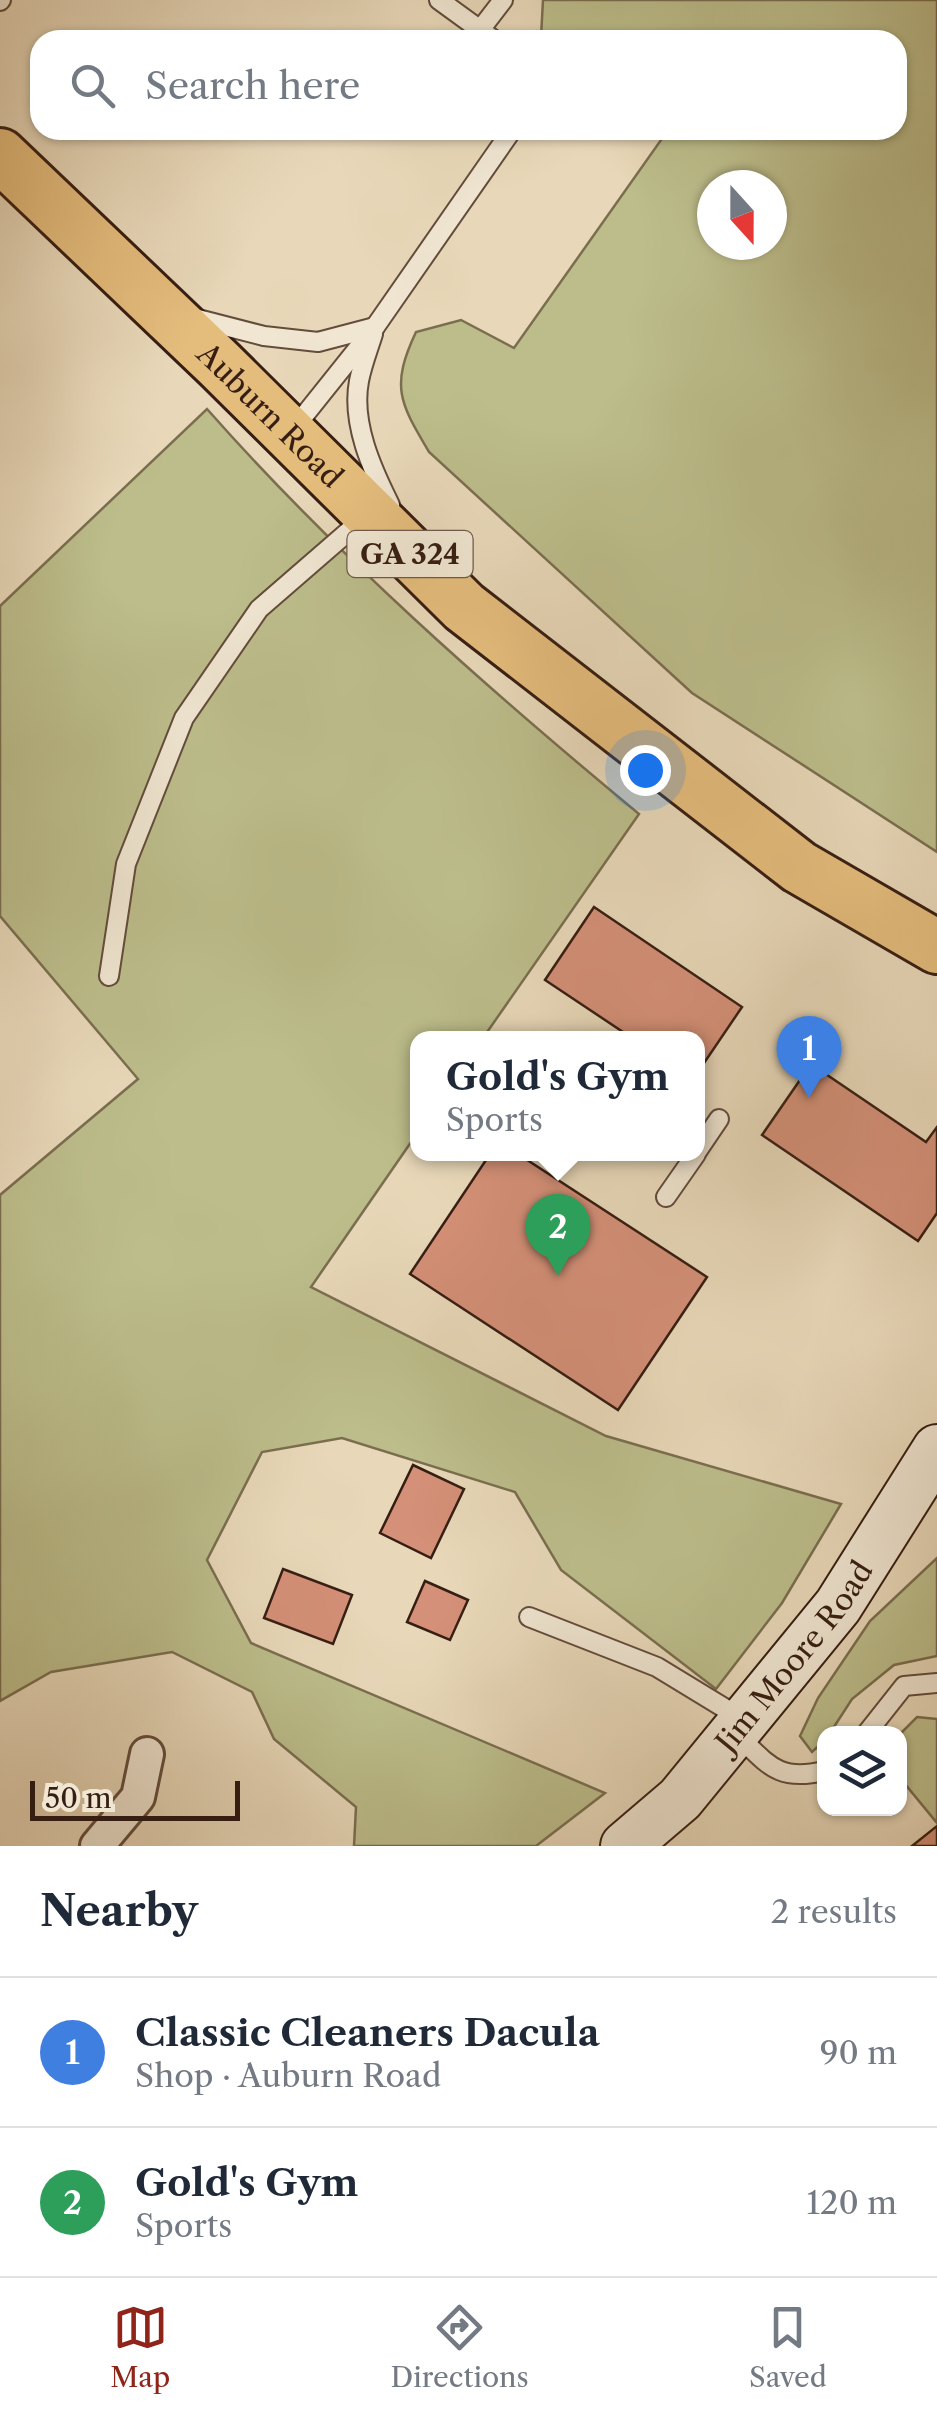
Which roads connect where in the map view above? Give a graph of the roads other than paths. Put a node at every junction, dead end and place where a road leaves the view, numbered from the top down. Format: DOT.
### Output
graph roads {
  1 [pos="440,0"];
  2 [pos="503,0"];
  3 [pos="480,30"];
  4 [pos="489,30"];
  5 [pos="505,140"];
  6 [pos="0,155"];
  7 [pos="162,310"];
  8 [pos="375,326"];
  9 [pos="290,434"];
  10 [pos="369,513"];
  11 [pos="416,560"];
  12 [pos="937,948"];
  13 [pos="109,976"];
  14 [pos="719,1119"];
  15 [pos="705,1140"];
  16 [pos="691,1161"];
  17 [pos="666,1197"];
  18 [pos="937,1448"];
  19 [pos="529,1617"];
  20 [pos="937,1683"];
  21 [pos="739,1726"];
  22 [pos="872,1726"];
  23 [pos="146,1754"];
  24 [pos="817,1773"];
  25 [pos="97,1846"];
  26 [pos="625,1846"];
  1 -- 3 [label="lane"];
  2 -- 4 [label="lane"];
  5 -- 8 [label="lane"];
  6 -- 7 [label="main road, Auburn Road / GA 324"];
  7 -- 8 [label="lane"];
  7 -- 9 [label="main road, Auburn Road / GA 324"];
  8 -- 9 [label="lane"];
  8 -- 11 [label="lane"];
  9 -- 10 [label="main road, Auburn Road / GA 324"];
  10 -- 11 [label="main road, Auburn Road / GA 324"];
  10 -- 13 [label="lane"];
  11 -- 12 [label="main road, Auburn Road / GA 324"];
  14 -- 15 [label="lane"];
  16 -- 17 [label="lane"];
  18 -- 21 [label="street, Jim Moore Road"];
  19 -- 21 [label="lane"];
  20 -- 22 [label="lane"];
  21 -- 24 [label="lane"];
  21 -- 26 [label="street, Jim Moore Road"];
  23 -- 25 [label="street"];
}
